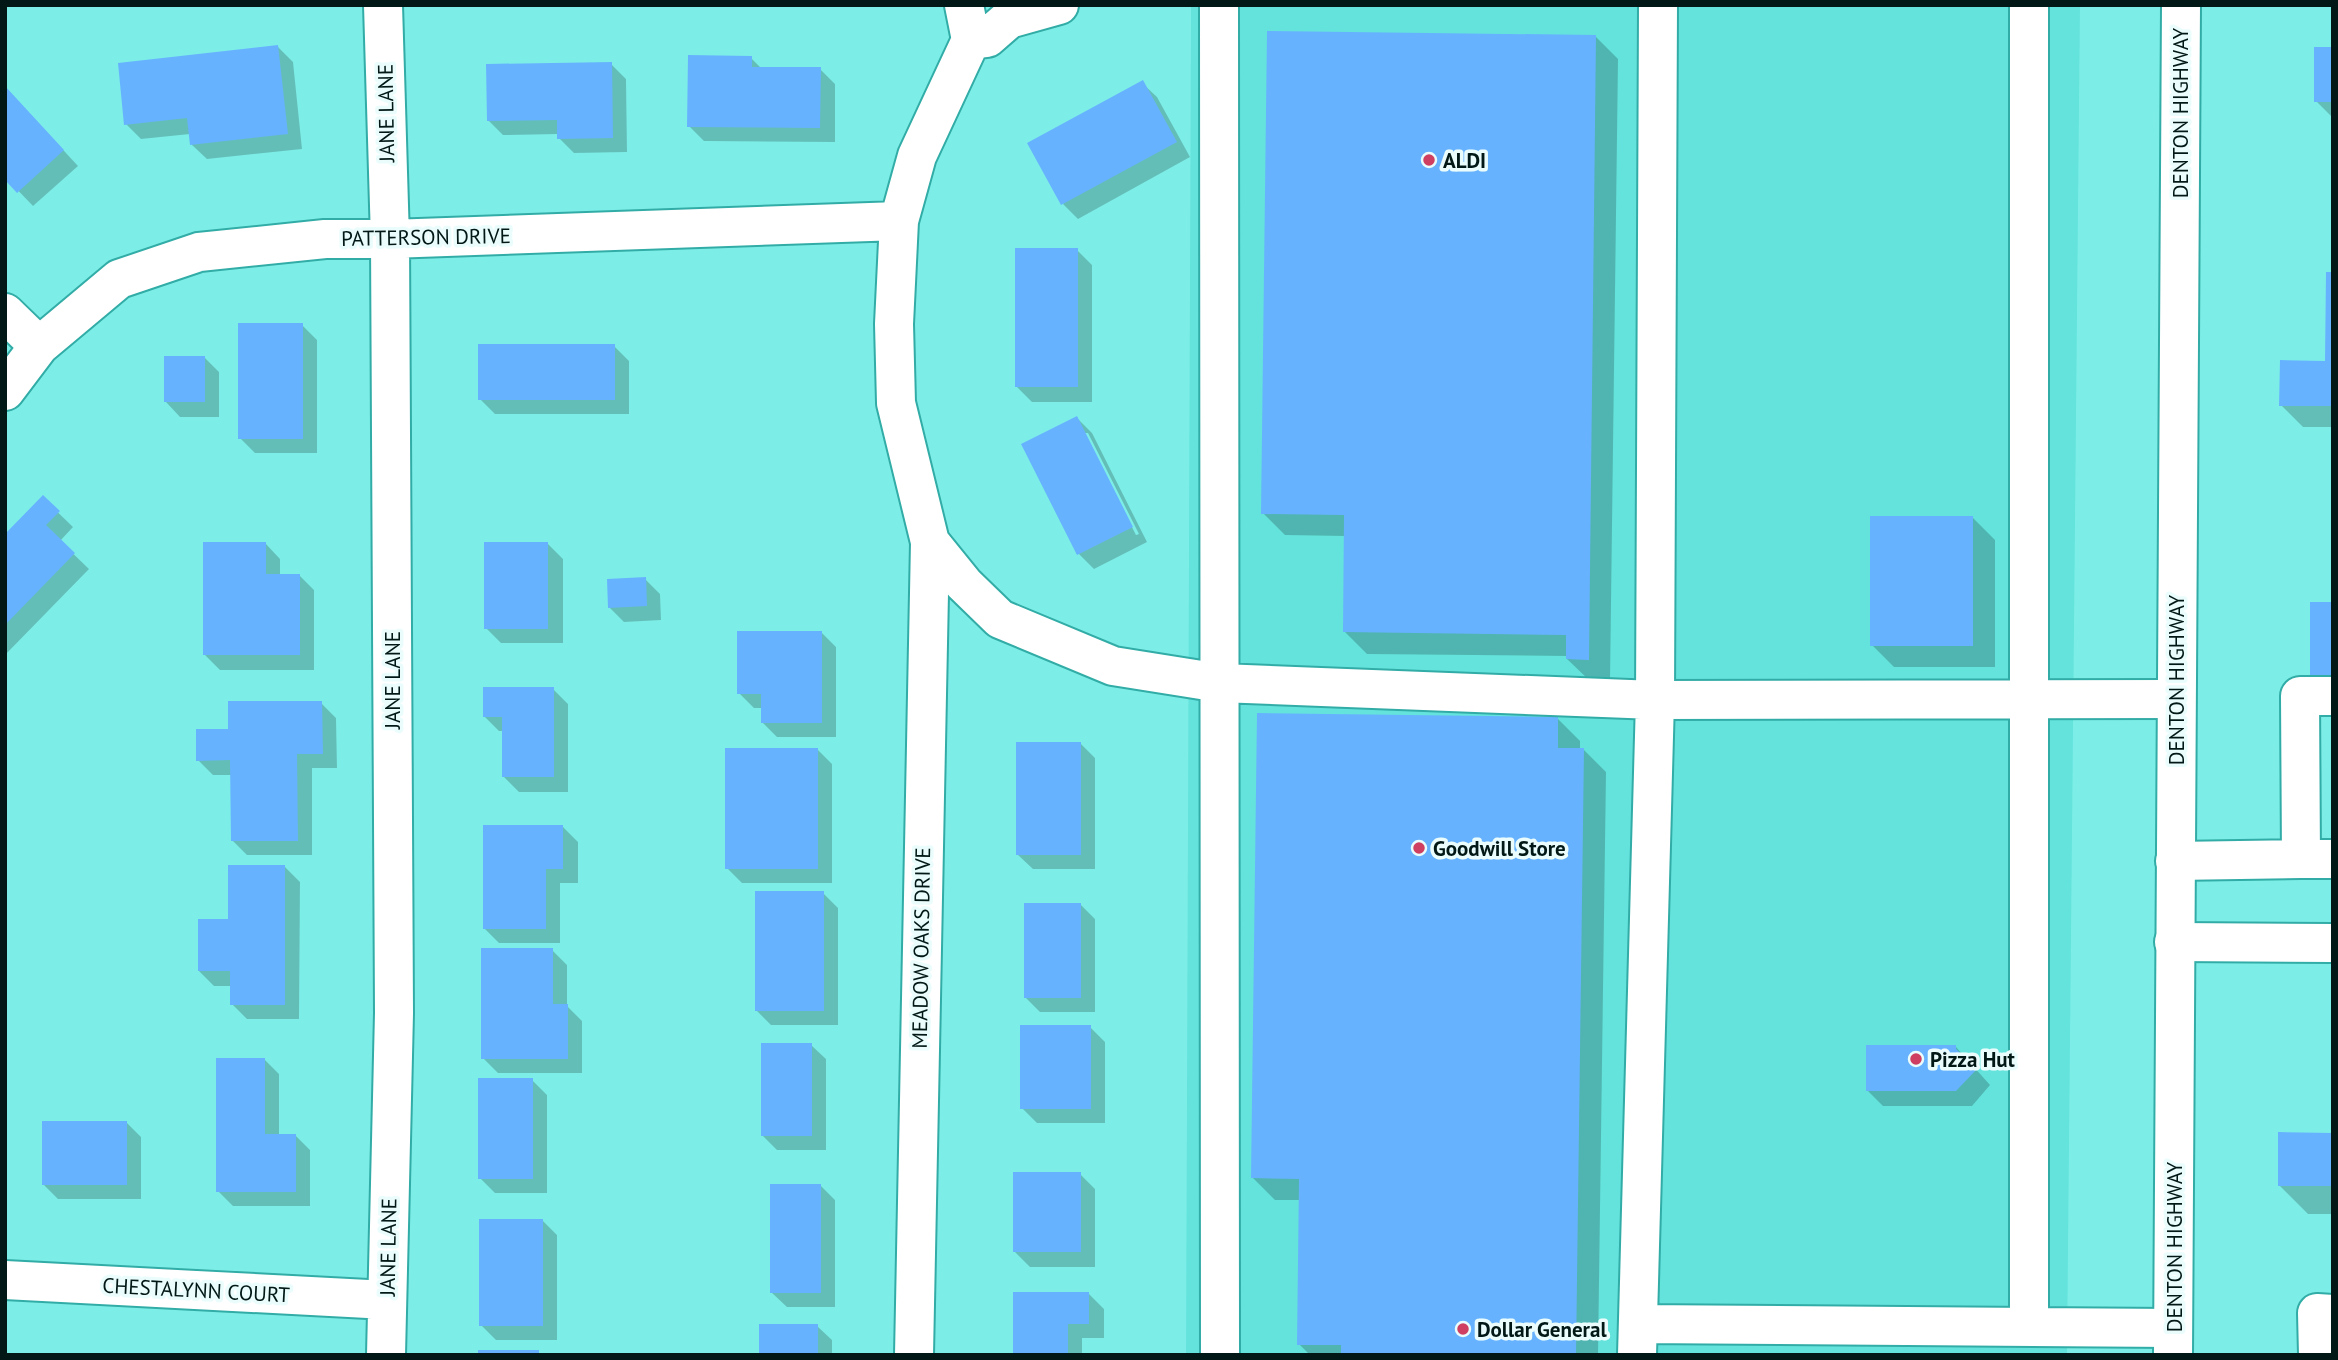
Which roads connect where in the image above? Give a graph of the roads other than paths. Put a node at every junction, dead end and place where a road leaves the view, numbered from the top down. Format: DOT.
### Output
graph roads {
  1 [pos="383,5"];
  2 [pos="1059,5"];
  3 [pos="1219,5"];
  4 [pos="1658,5"];
  5 [pos="2029,5"];
  6 [pos="2181,5"];
  7 [pos="968,23"];
  8 [pos="899,221"];
  9 [pos="390,239"];
  10 [pos="5,313"];
  11 [pos="39,346"];
  12 [pos="5,391"];
  13 [pos="930,542"];
  14 [pos="1220,683"];
  15 [pos="2333,696"];
  16 [pos="2176,699"];
  17 [pos="1655,700"];
  18 [pos="2029,701"];
  19 [pos="2317,859"];
  20 [pos="2175,861"];
  21 [pos="2175,942"];
  22 [pos="2333,943"];
  23 [pos="5,1280"];
  24 [pos="387,1300"];
  25 [pos="2333,1314"];
  26 [pos="2029,1327"];
  27 [pos="1638,1339"];
  28 [pos="2173,1341"];
  29 [pos="386,1355"];
  30 [pos="914,1355"];
  31 [pos="1220,1355"];
  32 [pos="2318,1355"];
  1 -- 9 [label="street, JANE LANE"];
  2 -- 7 [label="street"];
  3 -- 14 [label="street"];
  4 -- 17 [label="street"];
  5 -- 18 [label="street"];
  6 -- 16 [label="street, DENTON HIGHWAY"];
  7 -- 8 [label="street, MEADOW OAKS DRIVE"];
  8 -- 9 [label="street, PATTERSON DRIVE"];
  8 -- 13 [label="street, MEADOW OAKS DRIVE"];
  9 -- 11 [label="street, PATTERSON DRIVE"];
  9 -- 24 [label="street, JANE LANE"];
  10 -- 11 [label="street"];
  11 -- 12 [label="street, PATTERSON DRIVE"];
  13 -- 14 [label="street, MEADOW OAKS DRIVE"];
  13 -- 30 [label="street, MEADOW OAKS DRIVE"];
  14 -- 17 [label="street, MEADOW OAKS DRIVE"];
  14 -- 31 [label="street"];
  15 -- 19 [label="street"];
  16 -- 18 [label="street, MEADOW OAKS DRIVE"];
  16 -- 20 [label="street, DENTON HIGHWAY"];
  17 -- 18 [label="street, MEADOW OAKS DRIVE"];
  17 -- 27 [label="street"];
  18 -- 26 [label="street"];
  19 -- 20 [label="street"];
  20 -- 21 [label="street, DENTON HIGHWAY"];
  21 -- 22 [label="street"];
  21 -- 28 [label="street, DENTON HIGHWAY"];
  23 -- 24 [label="street, CHESTALYNN COURT"];
  24 -- 29 [label="street, JANE LANE"];
  25 -- 32 [label="street"];
  26 -- 27 [label="street"];
  26 -- 28 [label="street"];
}
